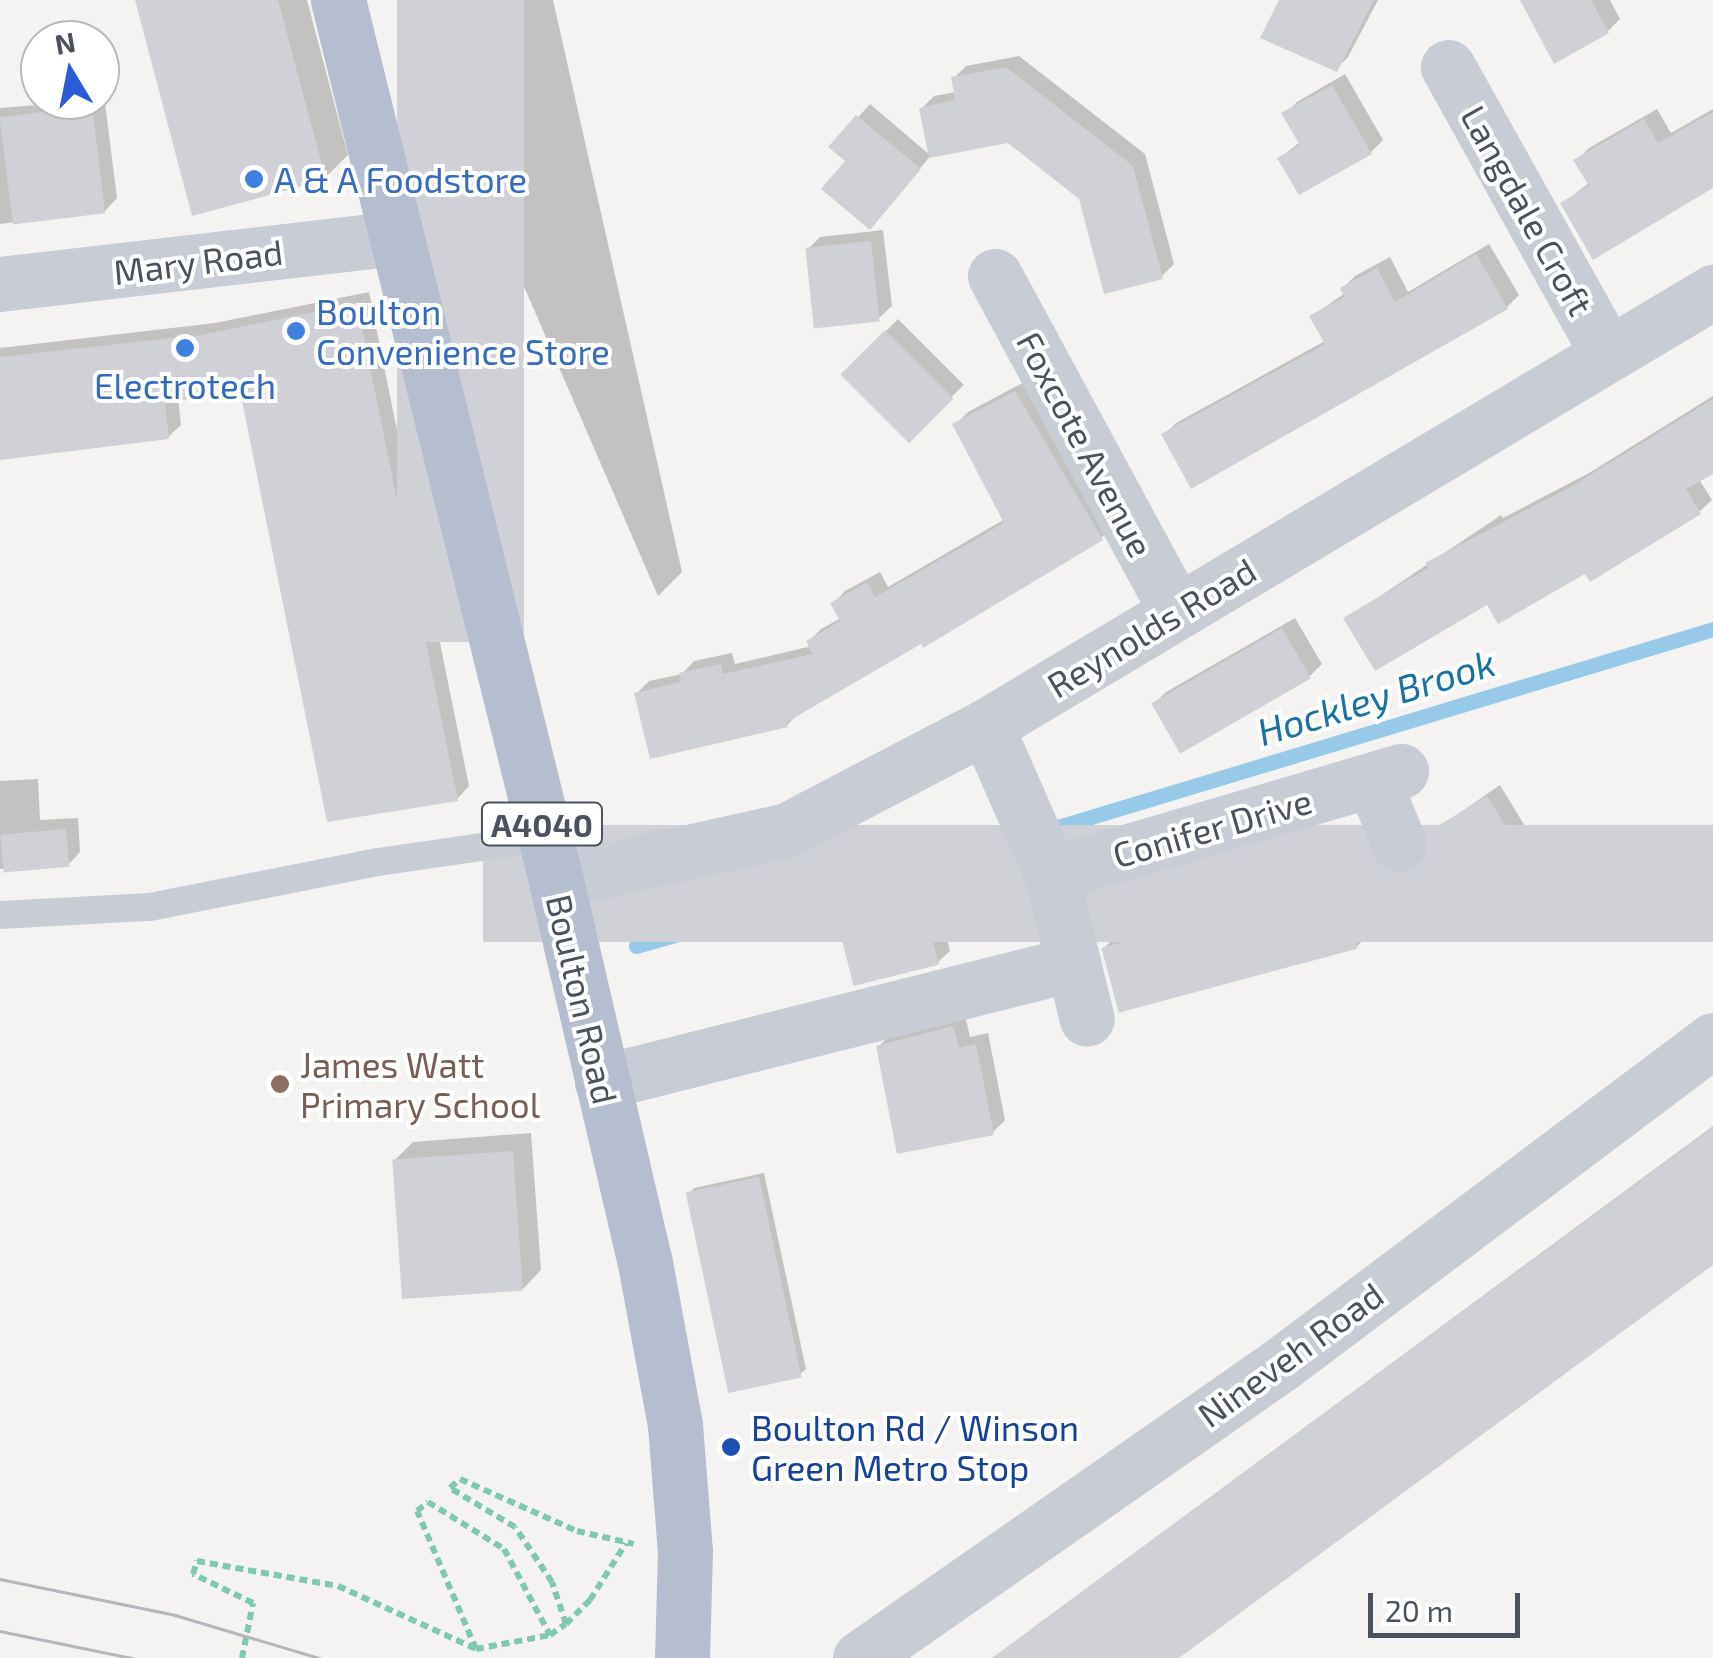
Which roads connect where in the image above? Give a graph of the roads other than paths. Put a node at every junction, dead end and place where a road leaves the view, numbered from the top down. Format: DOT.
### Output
graph roads {
  1 [pos="338,0"];
  2 [pos="1448,67"];
  3 [pos="396,238"];
  4 [pos="995,276"];
  5 [pos="0,284"];
  6 [pos="1713,292"];
  7 [pos="1608,354"];
  8 [pos="1177,612"];
  9 [pos="986,726"];
  10 [pos="1399,844"];
  11 [pos="550,859"];
  12 [pos="1051,874"];
  13 [pos="0,915"];
  14 [pos="1073,964"];
  15 [pos="1087,1019"];
  16 [pos="1713,1040"];
  17 [pos="602,1082"];
  18 [pos="682,1658"];
  19 [pos="860,1658"];
  1 -- 3 [label="main road, Boulton Road / A4040"];
  2 -- 7 [label="street, Langdale Croft"];
  3 -- 5 [label="street, Mary Road"];
  3 -- 11 [label="main road, Boulton Road / A4040"];
  4 -- 8 [label="street, Foxcote Avenue"];
  6 -- 7 [label="street, Reynolds Road"];
  7 -- 8 [label="street, Reynolds Road"];
  8 -- 9 [label="street, Reynolds Road"];
  9 -- 11 [label="street, Reynolds Road"];
  9 -- 12 [label="street"];
  10 -- 12 [label="street, Conifer Drive"];
  11 -- 13 [label="lane"];
  11 -- 17 [label="main road, Boulton Road / A4040"];
  12 -- 14 [label="street"];
  14 -- 15 [label="street"];
  14 -- 17 [label="street"];
  16 -- 19 [label="street, Nineveh Road"];
  17 -- 18 [label="main road, Boulton Road / A4040"];
}
